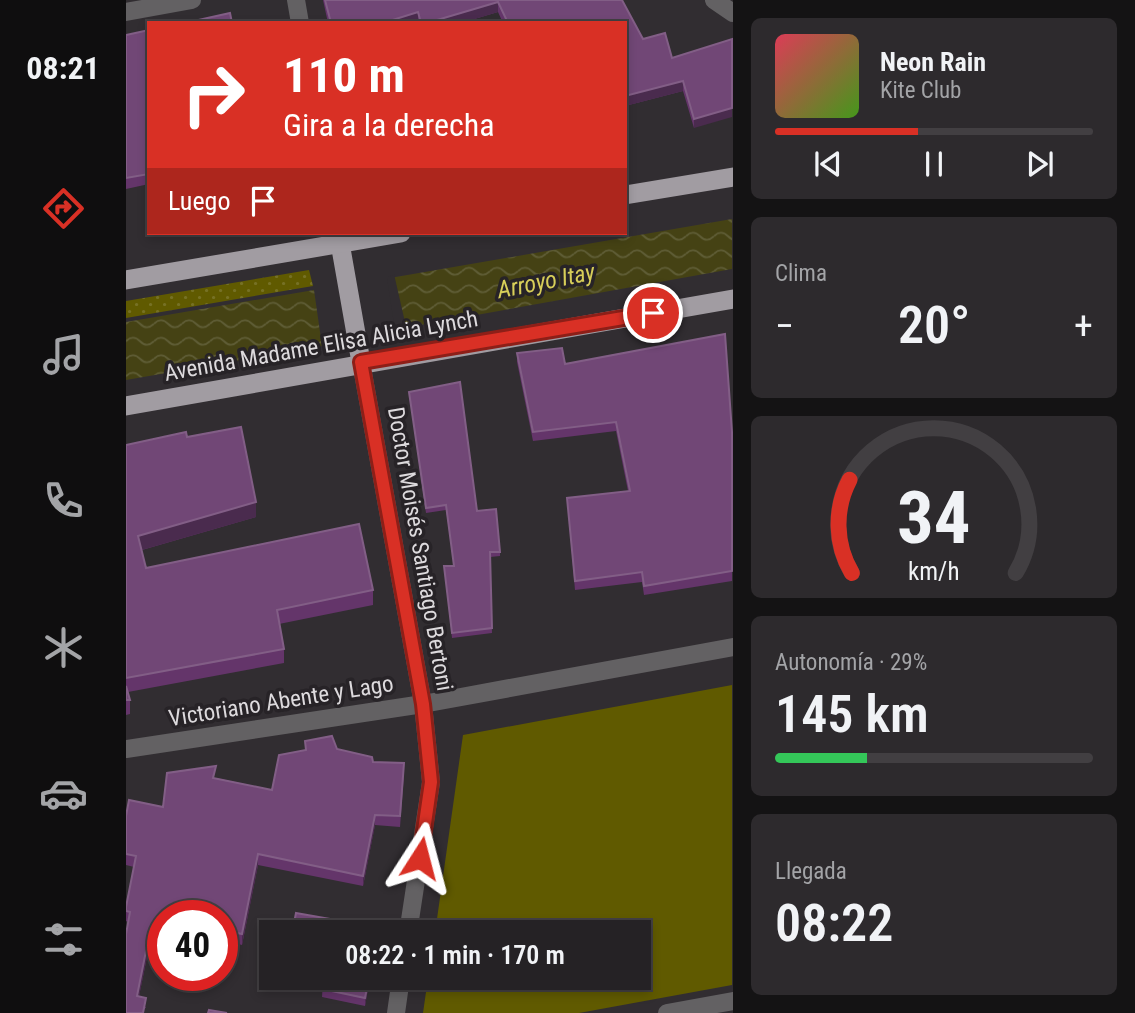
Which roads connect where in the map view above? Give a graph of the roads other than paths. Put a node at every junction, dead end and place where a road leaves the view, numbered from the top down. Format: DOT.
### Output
graph roads {
  1 [pos="191,0"];
  2 [pos="296,0"];
  3 [pos="714,0"];
  4 [pos="126,12"];
  5 [pos="733,13"];
  6 [pos="300,21"];
  7 [pos="733,177"];
  8 [pos="627,195"];
  9 [pos="376,235"];
  10 [pos="339,238"];
  11 [pos="126,280"];
  12 [pos="733,299"];
  13 [pos="361,362"];
  14 [pos="126,406"];
  15 [pos="733,648"];
  16 [pos="423,704"];
  17 [pos="126,749"];
  18 [pos="410,920"];
  19 [pos="399,990"];
  20 [pos="733,1001"];
  21 [pos="701,1009"];
  22 [pos="396,1013"];
  23 [pos="667,1013"];
  1 -- 4 [label="street"];
  2 -- 6 [label="street"];
  3 -- 5 [label="street"];
  7 -- 8 [label="highway"];
  9 -- 10 [label="highway"];
  10 -- 11 [label="highway"];
  10 -- 13 [label="highway, Doctor Moisés Santiago Bertoni"];
  12 -- 13 [label="highway, Avenida Madame Elisa Alicia Lynch"];
  13 -- 14 [label="highway, Avenida Madame Elisa Alicia Lynch"];
  13 -- 16 [label="street, Doctor Moisés Santiago Bertoni"];
  15 -- 16 [label="street, Victoriano Abente y Lago"];
  16 -- 17 [label="street, Victoriano Abente y Lago"];
  16 -- 18 [label="street, Doctor Moisés Santiago Bertoni"];
  19 -- 22 [label="street"];
  20 -- 21 [label="street"];
  21 -- 23 [label="street"];
}
